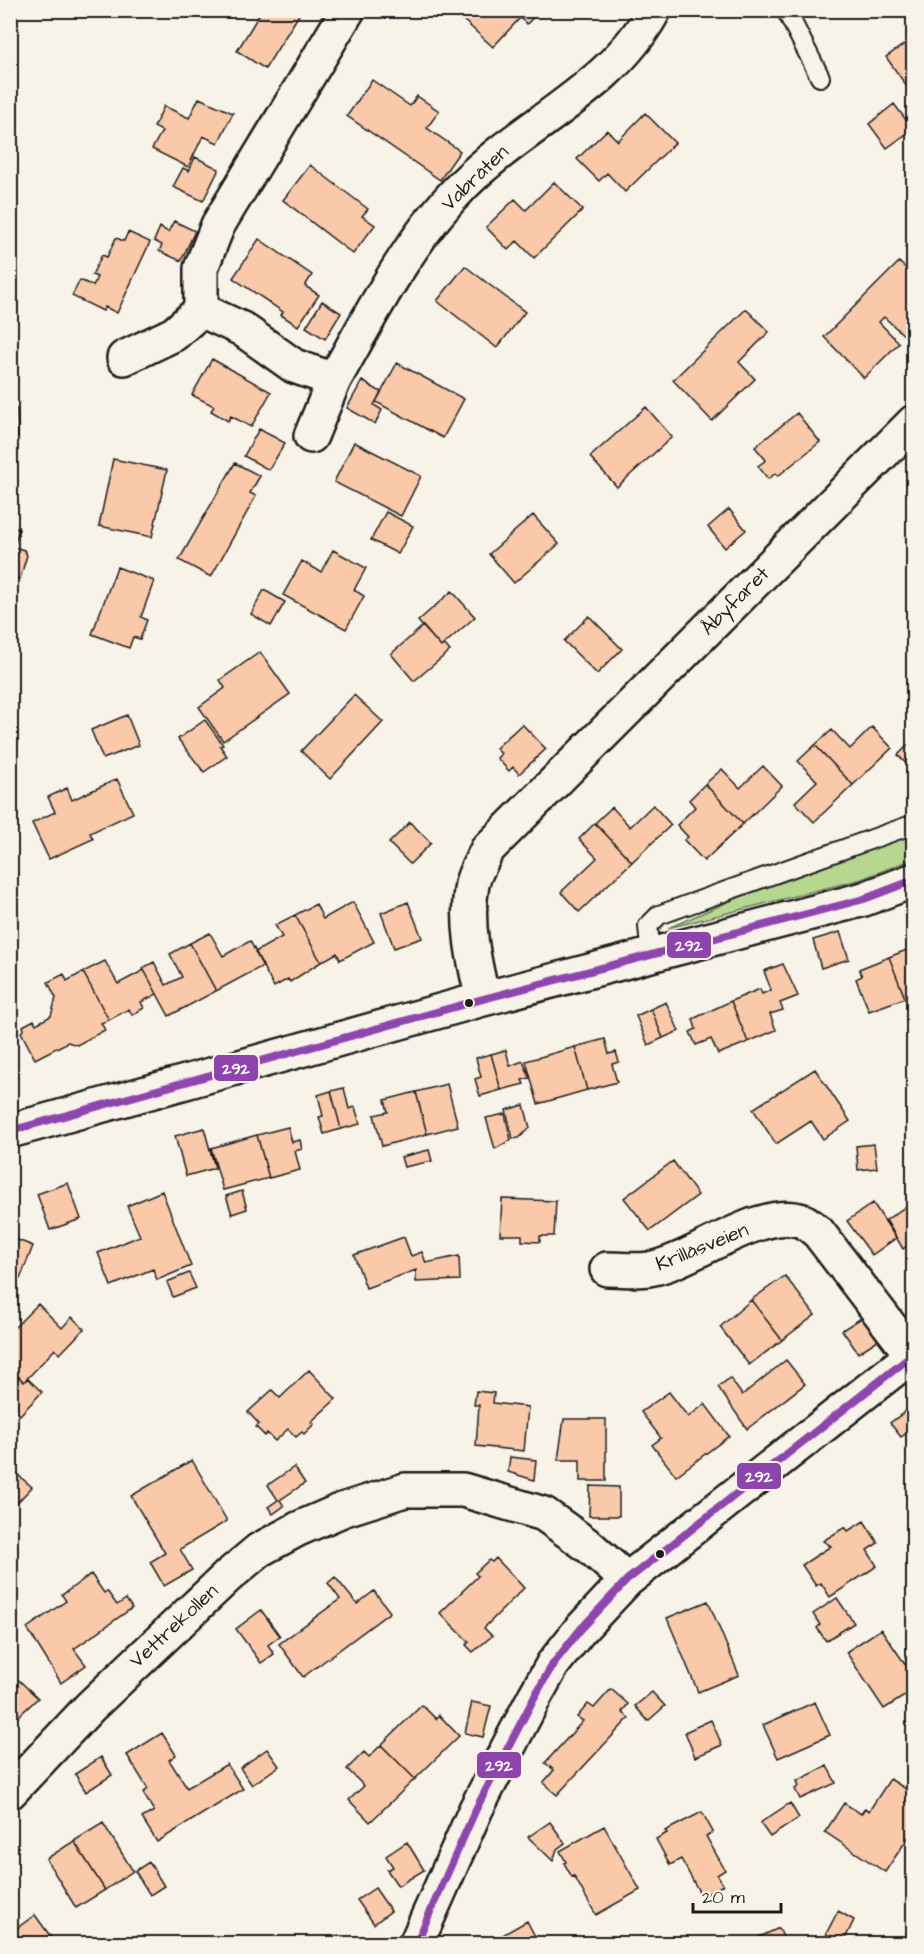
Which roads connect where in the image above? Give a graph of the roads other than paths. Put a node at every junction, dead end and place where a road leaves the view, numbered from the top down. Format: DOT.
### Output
graph roads {
  1 [pos="348,10"];
  2 [pos="654,10"];
  3 [pos="786,10"];
  4 [pos="820,77"];
  5 [pos="201,310"];
  6 [pos="124,358"];
  7 [pos="334,380"];
  8 [pos="914,422"];
  9 [pos="310,436"];
  10 [pos="914,824"];
  11 [pos="914,880"];
  12 [pos="651,956"];
  13 [pos="483,999"];
  14 [pos="10,1131"];
  15 [pos="607,1269"];
  16 [pos="913,1355"];
  17 [pos="627,1580"];
  18 [pos="10,1792"];
  19 [pos="416,1944"];
  1 -- 5 [label="street"];
  2 -- 7 [label="street, Vabråten"];
  3 -- 4 [label="lane"];
  5 -- 6 [label="street"];
  5 -- 7 [label="street"];
  7 -- 9 [label="street, Vabråten"];
  8 -- 13 [label="street, Åbyfaret"];
  10 -- 12 [label="lane"];
  11 -- 12 [label="street"];
  12 -- 13 [label="street"];
  13 -- 14 [label="street"];
  15 -- 16 [label="street, Krillåsveien"];
  16 -- 17 [label="street, Krillåsveien"];
  17 -- 18 [label="street, Vettrekollen"];
  17 -- 19 [label="street, Krillåsveien"];
}
